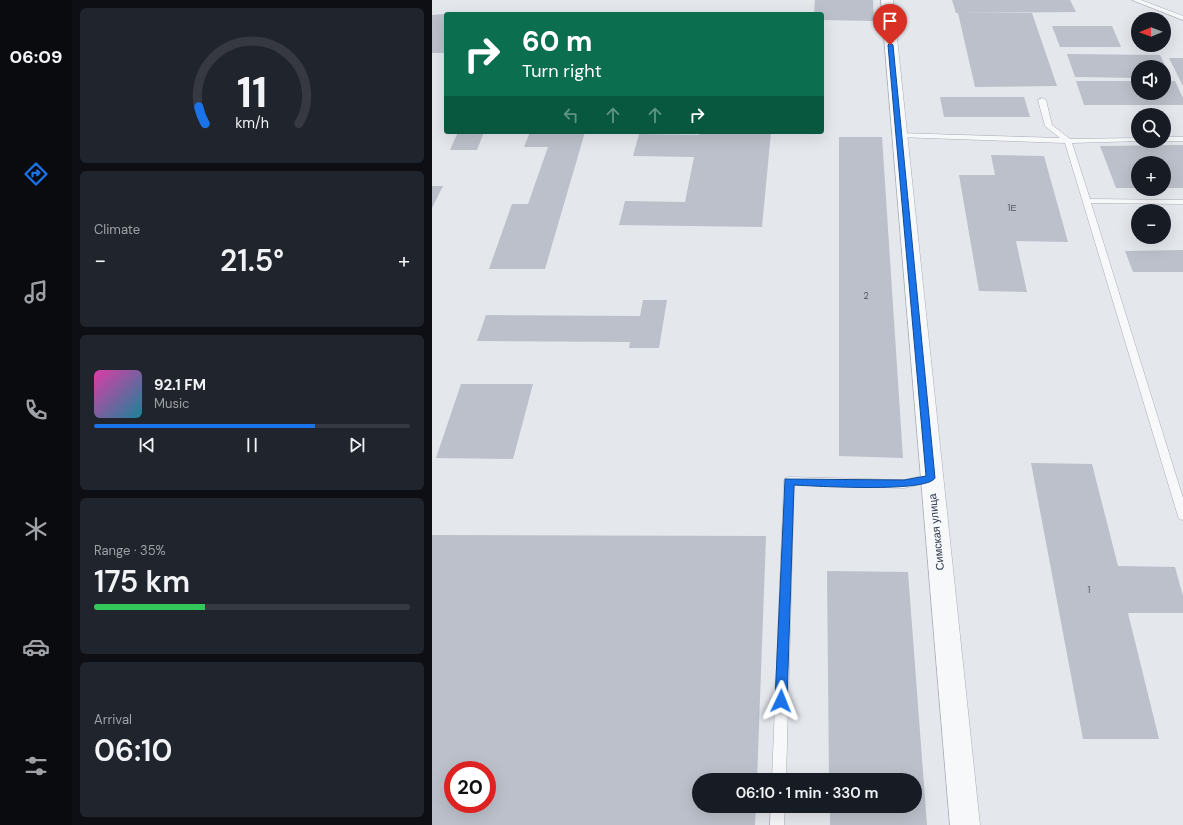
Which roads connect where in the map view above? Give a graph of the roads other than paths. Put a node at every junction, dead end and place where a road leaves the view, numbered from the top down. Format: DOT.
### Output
graph roads {
  1 [pos="887,0"];
  2 [pos="1135,0"];
  3 [pos="1183,18"];
  4 [pos="1042,100"];
  5 [pos="898,135"];
  6 [pos="1183,139"];
  7 [pos="1131,140"];
  8 [pos="1171,140"];
  9 [pos="1068,141"];
  10 [pos="1088,201"];
  11 [pos="1183,202"];
  12 [pos="931,478"];
  13 [pos="1183,516"];
  14 [pos="778,773"];
  15 [pos="778,813"];
  16 [pos="777,825"];
  17 [pos="965,825"];
  1 -- 5 [label="street, Симская улица"];
  2 -- 3 [label="lane"];
  4 -- 9 [label="lane"];
  5 -- 9 [label="lane"];
  5 -- 12 [label="street, Симская улица"];
  6 -- 8 [label="lane"];
  7 -- 9 [label="lane"];
  9 -- 10 [label="lane"];
  10 -- 11 [label="lane"];
  10 -- 13 [label="lane"];
  12 -- 14 [label="lane"];
  12 -- 17 [label="street, Симская улица"];
  15 -- 16 [label="lane"];
}
